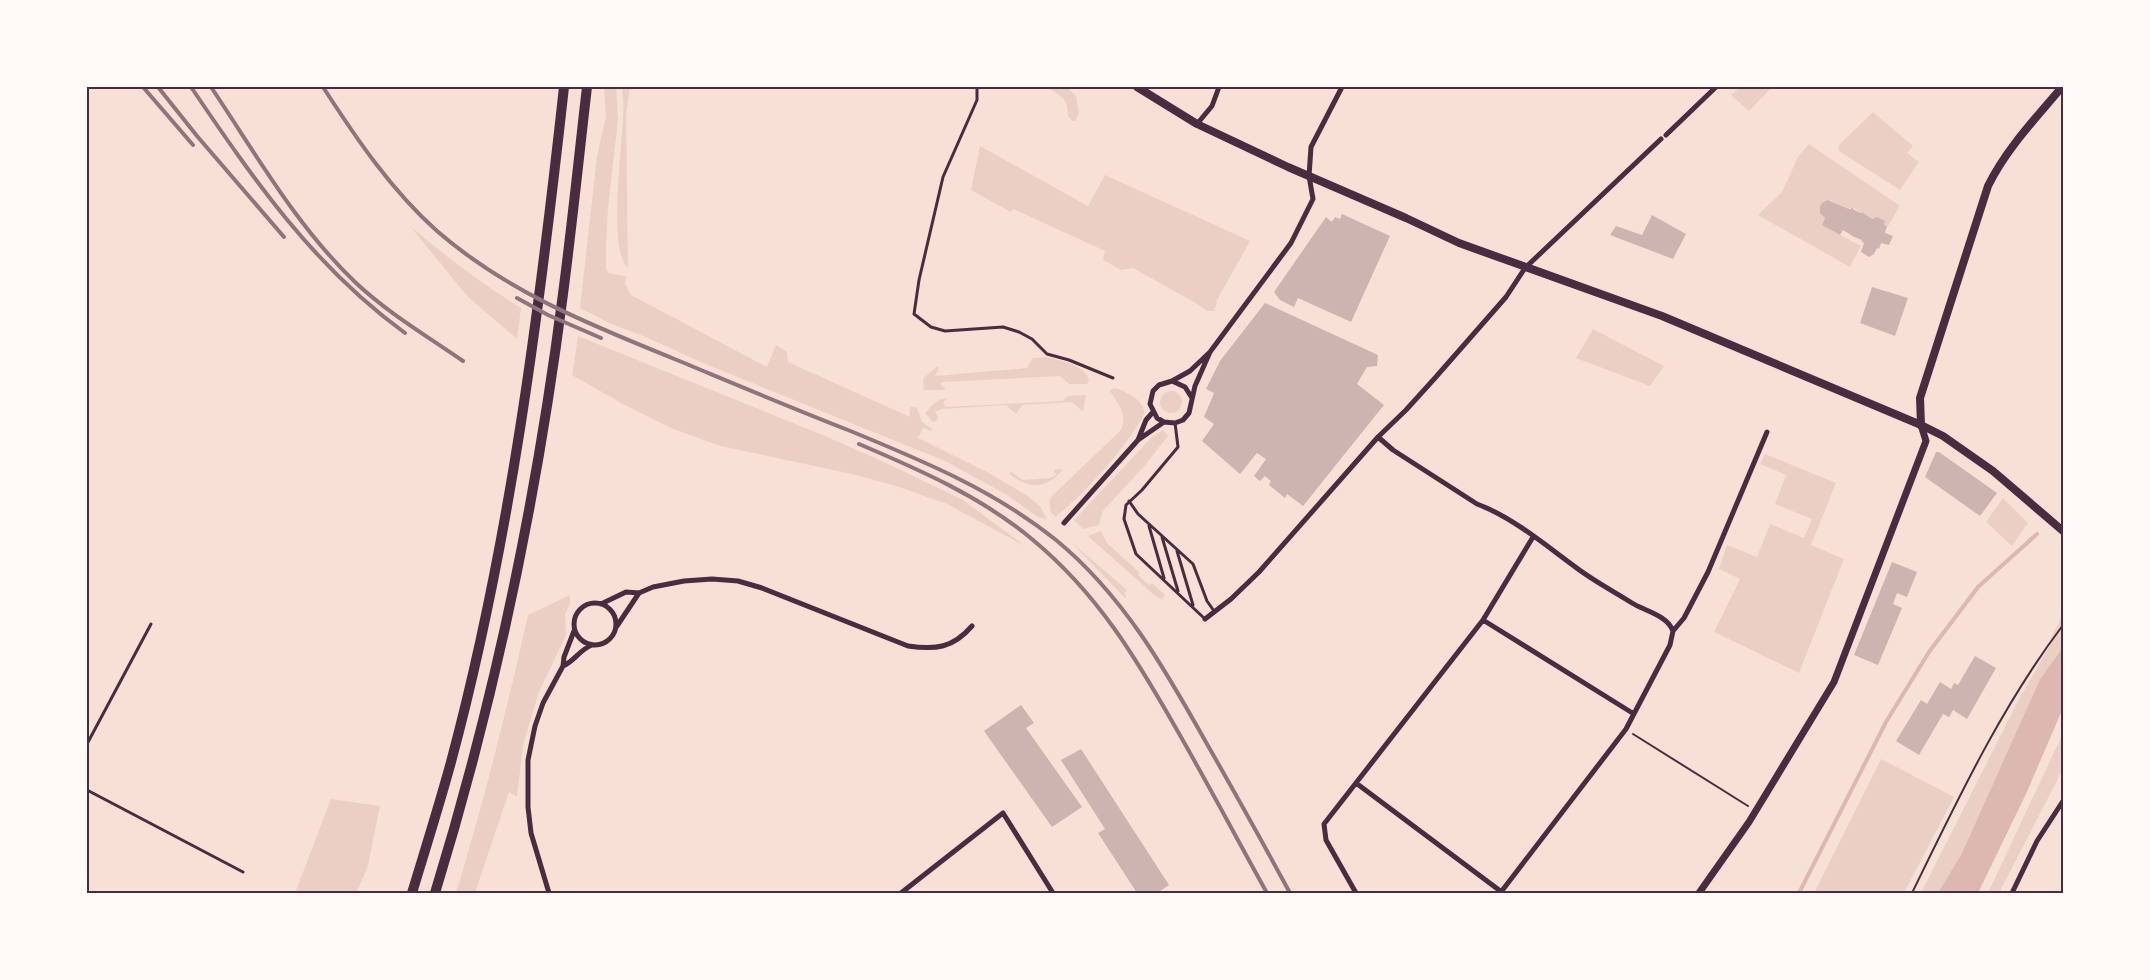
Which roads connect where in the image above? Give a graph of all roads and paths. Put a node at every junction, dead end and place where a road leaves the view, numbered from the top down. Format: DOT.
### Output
graph roads {
  1 [pos="564,87"];
  2 [pos="587,87"];
  3 [pos="977,87"];
  4 [pos="1137,87"];
  5 [pos="1219,87"];
  6 [pos="1342,87"];
  7 [pos="1716,87"];
  8 [pos="2062,87"];
  9 [pos="1197,124"];
  10 [pos="1309,176"];
  11 [pos="1526,268"];
  12 [pos="1210,352"];
  13 [pos="1113,378"];
  14 [pos="1172,381"];
  15 [pos="1192,400"];
  16 [pos="1153,412"];
  17 [pos="1164,422"];
  18 [pos="1175,423"];
  19 [pos="1921,425"];
  20 [pos="1767,432"];
  21 [pos="1378,436"];
  22 [pos="1138,440"];
  23 [pos="1129,501"];
  24 [pos="1064,523"];
  25 [pos="1148,525"];
  26 [pos="2063,531"];
  27 [pos="1162,536"];
  28 [pos="1533,537"];
  29 [pos="1176,550"];
  30 [pos="1165,580"];
  31 [pos="1179,592"];
  32 [pos="639,593"];
  33 [pos="601,604"];
  34 [pos="1193,605"];
  35 [pos="1215,612"];
  36 [pos="1205,619"];
  37 [pos="1483,620"];
  38 [pos="151,624"];
  39 [pos="2063,625"];
  40 [pos="972,626"];
  41 [pos="615,629"];
  42 [pos="574,631"];
  43 [pos="1673,631"];
  44 [pos="591,645"];
  45 [pos="563,666"];
  46 [pos="1634,714"];
  47 [pos="1626,729"];
  48 [pos="87,744"];
  49 [pos="1356,783"];
  50 [pos="87,790"];
  51 [pos="2063,801"];
  52 [pos="1755,811"];
  53 [pos="243,872"];
  54 [pos="437,891"];
  55 [pos="1502,892"];
  56 [pos="412,893"];
  57 [pos="549,893"];
  58 [pos="901,893"];
  59 [pos="1053,893"];
  60 [pos="1356,893"];
  61 [pos="1699,893"];
  62 [pos="1912,893"];
  63 [pos="2012,893"];
  1 -- 56 [label="highway"];
  2 -- 54 [label="highway"];
  3 -- 13 [label="lane"];
  4 -- 9 [label="main road"];
  5 -- 9 [label="street"];
  6 -- 10 [label="street"];
  7 -- 11 [label="street"];
  8 -- 19 [label="main road"];
  9 -- 10 [label="main road"];
  10 -- 11 [label="main road"];
  10 -- 12 [label="street"];
  11 -- 19 [label="main road"];
  11 -- 21 [label="street"];
  12 -- 14 [label="street"];
  12 -- 15 [label="street"];
  14 -- 15 [label="street"];
  14 -- 16 [label="street"];
  15 -- 18 [label="street"];
  16 -- 17 [label="street"];
  16 -- 22 [label="street"];
  17 -- 18 [label="street"];
  17 -- 22 [label="street"];
  18 -- 23 [label="lane"];
  19 -- 26 [label="main road"];
  19 -- 52 [label="street"];
  20 -- 43 [label="street"];
  21 -- 28 [label="street"];
  21 -- 35 [label="street"];
  22 -- 24 [label="street"];
  23 -- 25 [label="lane"];
  23 -- 30 [label="lane"];
  25 -- 27 [label="lane"];
  25 -- 30 [label="lane"];
  27 -- 29 [label="lane"];
  27 -- 31 [label="lane"];
  28 -- 37 [label="street"];
  28 -- 43 [label="street"];
  29 -- 34 [label="lane"];
  29 -- 35 [label="lane"];
  30 -- 31 [label="lane"];
  31 -- 34 [label="lane"];
  32 -- 33 [label="street"];
  32 -- 40 [label="street"];
  32 -- 41 [label="street"];
  33 -- 41 [label="street"];
  33 -- 42 [label="street"];
  34 -- 36 [label="lane"];
  35 -- 36 [label="street"];
  37 -- 46 [label="street"];
  37 -- 49 [label="street"];
  38 -- 48 [label="lane"];
  39 -- 62 [label="path"];
  41 -- 44 [label="street"];
  42 -- 44 [label="street"];
  42 -- 45 [label="street"];
  43 -- 46 [label="street"];
  44 -- 45 [label="street"];
  45 -- 57 [label="street"];
  46 -- 47 [label="street"];
  47 -- 52 [label="path"];
  47 -- 55 [label="street"];
  49 -- 55 [label="street"];
  49 -- 60 [label="street"];
  50 -- 53 [label="lane"];
  51 -- 63 [label="street"];
  52 -- 61 [label="street"];
  58 -- 59 [label="street"];
}
